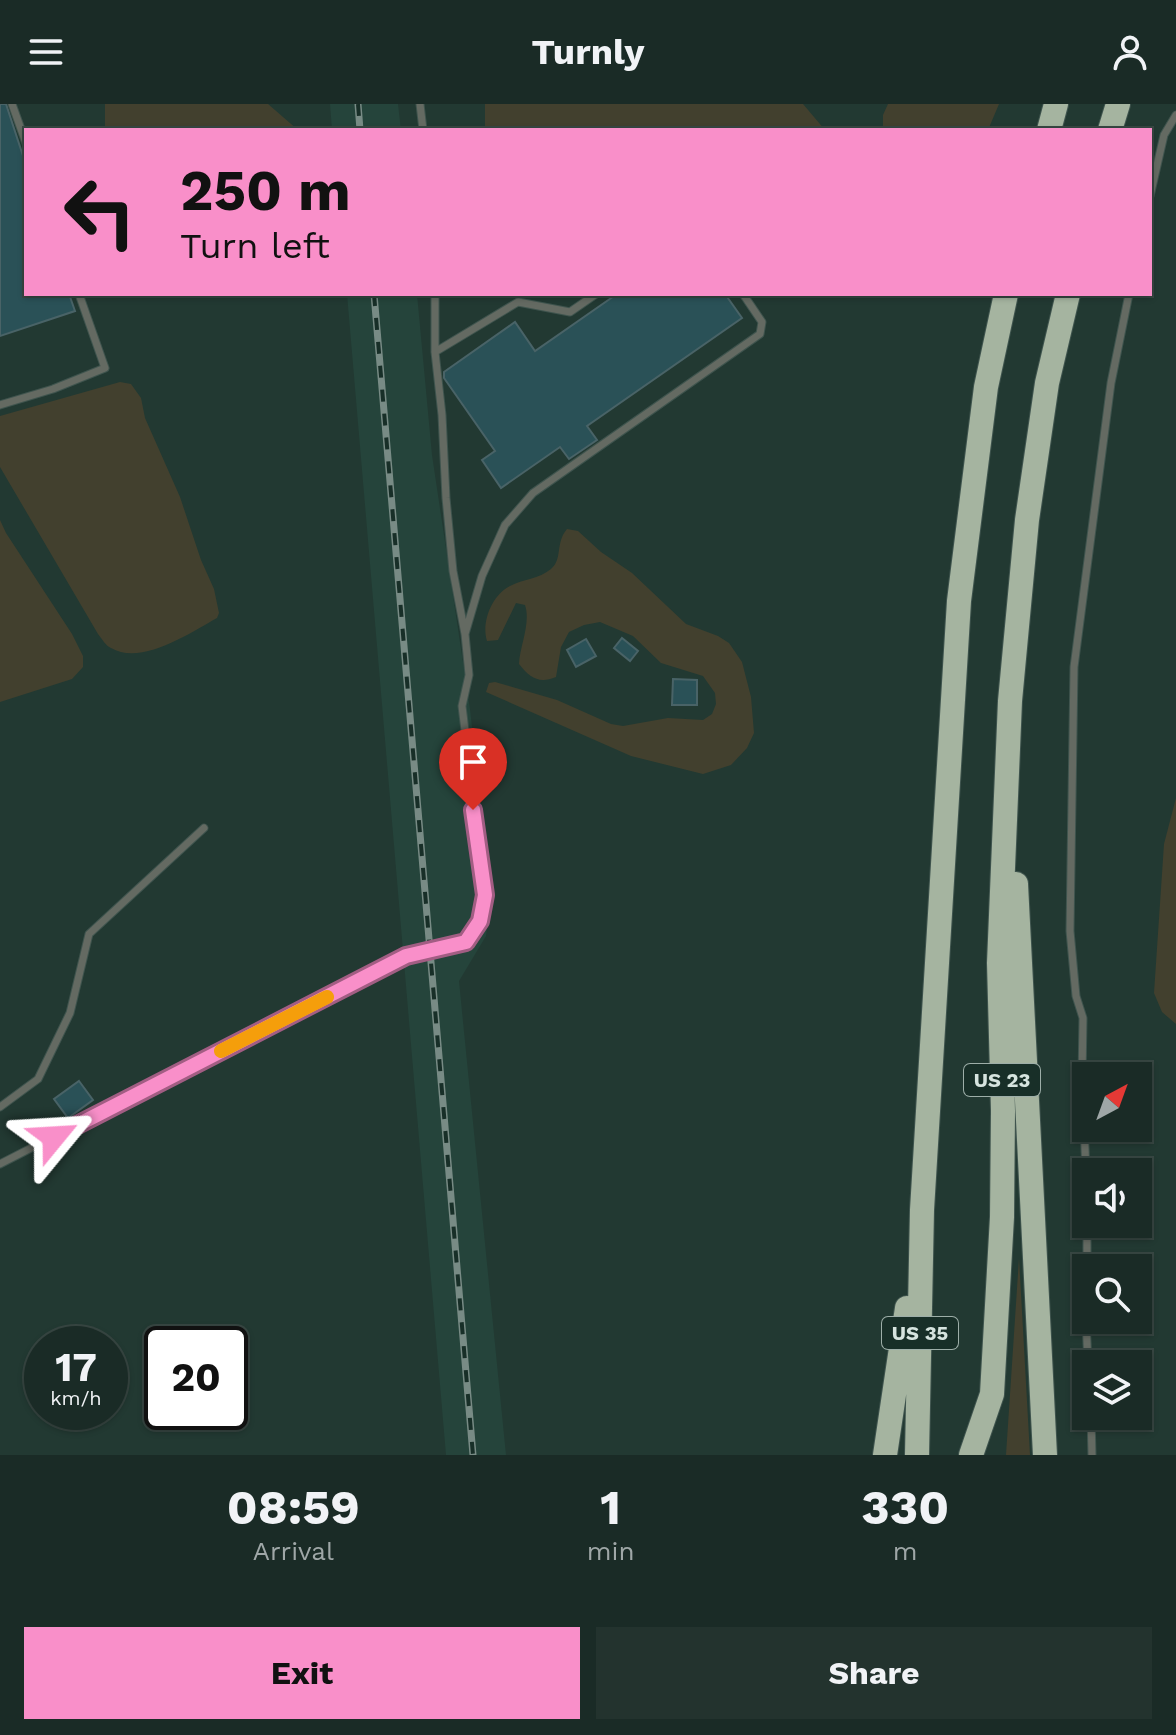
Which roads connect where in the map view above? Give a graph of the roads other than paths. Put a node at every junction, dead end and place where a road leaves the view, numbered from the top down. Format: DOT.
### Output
graph roads {
  1 [pos="12,104"];
  2 [pos="420,104"];
  3 [pos="1056,104"];
  4 [pos="1118,104"];
  5 [pos="1176,115"];
  6 [pos="423,128"];
  7 [pos="1050,128"];
  8 [pos="1111,128"];
  9 [pos="24,137"];
  10 [pos="1152,187"];
  11 [pos="80,296"];
  12 [pos="435,296"];
  13 [pos="593,296"];
  14 [pos="744,296"];
  15 [pos="1006,296"];
  16 [pos="1068,296"];
  17 [pos="1129,296"];
  18 [pos="435,352"];
  19 [pos="0,405"];
  20 [pos="465,634"];
  21 [pos="1010,701"];
  22 [pos="204,828"];
  23 [pos="0,1107"];
  24 [pos="1085,1158"];
  25 [pos="0,1164"];
  26 [pos="922,1210"];
  27 [pos="1091,1430"];
  28 [pos="885,1455"];
  29 [pos="917,1455"];
  30 [pos="971,1455"];
  31 [pos="1045,1455"];
  32 [pos="1092,1455"];
  1 -- 9 [label="lane"];
  2 -- 6 [label="lane"];
  3 -- 7 [label="highway"];
  4 -- 8 [label="highway"];
  5 -- 10 [label="lane"];
  11 -- 19 [label="lane"];
  12 -- 18 [label="lane"];
  13 -- 18 [label="lane"];
  14 -- 20 [label="lane"];
  15 -- 26 [label="highway"];
  16 -- 21 [label="highway, US 23"];
  17 -- 24 [label="lane"];
  18 -- 20 [label="lane"];
  20 -- 25 [label="lane"];
  21 -- 30 [label="highway, US 23"];
  21 -- 31 [label="highway"];
  22 -- 23 [label="lane"];
  26 -- 28 [label="highway"];
  26 -- 29 [label="highway, US 35"];
  27 -- 32 [label="lane"];
}
